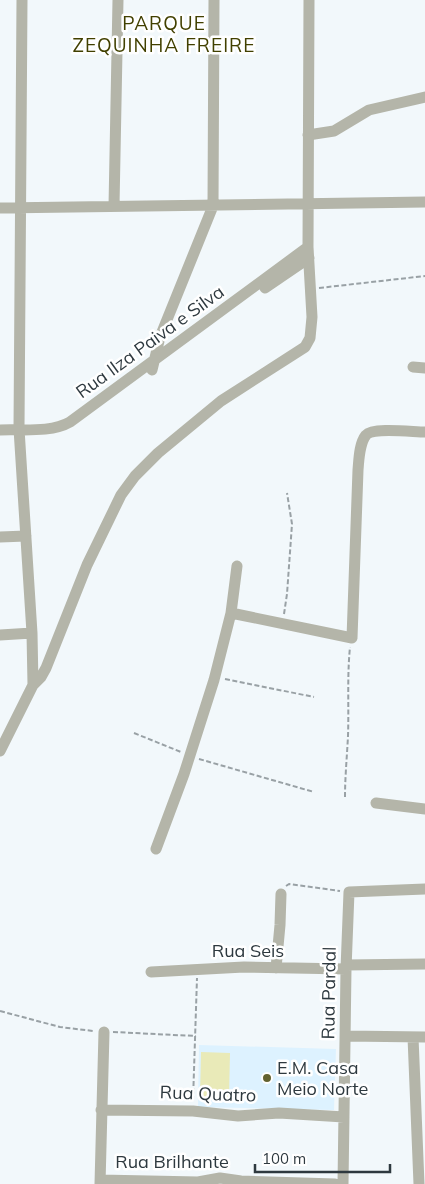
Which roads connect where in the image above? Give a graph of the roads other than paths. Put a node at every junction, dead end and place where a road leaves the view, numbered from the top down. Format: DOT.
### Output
graph roads {
  1 [pos="22,0"];
  2 [pos="118,0"];
  3 [pos="214,0"];
  4 [pos="309,0"];
  5 [pos="425,96"];
  6 [pos="308,135"];
  7 [pos="425,202"];
  8 [pos="308,204"];
  9 [pos="114,206"];
  10 [pos="213,206"];
  11 [pos="20,207"];
  12 [pos="0,208"];
  13 [pos="309,252"];
  14 [pos="153,365"];
  15 [pos="0,430"];
  16 [pos="425,432"];
  17 [pos="19,433"];
  18 [pos="0,437"];
  19 [pos="26,536"];
  20 [pos="0,537"];
  21 [pos="238,566"];
  22 [pos="231,613"];
  23 [pos="32,634"];
  24 [pos="0,635"];
  25 [pos="33,685"];
  26 [pos="5,731"];
  27 [pos="0,751"];
  28 [pos="376,803"];
  29 [pos="425,809"];
  30 [pos="156,849"];
  31 [pos="425,889"];
  32 [pos="281,894"];
  33 [pos="425,964"];
  34 [pos="346,967"];
  35 [pos="276,968"];
  36 [pos="151,972"];
  37 [pos="104,1032"];
  38 [pos="346,1036"];
  39 [pos="419,1037"];
  40 [pos="101,1110"];
  41 [pos="344,1118"];
  42 [pos="100,1182"];
  43 [pos="335,1184"];
  44 [pos="343,1184"];
  45 [pos="419,1184"];
  1 -- 11 [label="street"];
  2 -- 9 [label="street"];
  3 -- 10 [label="street"];
  4 -- 6 [label="street"];
  5 -- 6 [label="street"];
  6 -- 8 [label="street"];
  7 -- 8 [label="street"];
  8 -- 10 [label="street"];
  8 -- 13 [label="street"];
  9 -- 10 [label="street"];
  9 -- 11 [label="street"];
  10 -- 14 [label="street"];
  11 -- 12 [label="street"];
  11 -- 17 [label="street"];
  13 -- 14 [label="street, Rua Ilza Paiva e Silva"];
  13 -- 25 [label="street"];
  14 -- 17 [label="street, Rua Ilza Paiva e Silva"];
  15 -- 17 [label="street, Rua Ilza Paiva e Silva"];
  16 -- 22 [label="street"];
  17 -- 18 [label="street, Rua Ilza Paiva e Silva"];
  17 -- 19 [label="street"];
  19 -- 20 [label="street"];
  19 -- 23 [label="street"];
  21 -- 22 [label="street"];
  22 -- 30 [label="street"];
  23 -- 24 [label="street"];
  23 -- 25 [label="street"];
  25 -- 26 [label="street"];
  26 -- 27 [label="street"];
  28 -- 29 [label="street"];
  31 -- 34 [label="street, Rua Pardal"];
  32 -- 35 [label="street"];
  33 -- 34 [label="street, Rua Seis"];
  34 -- 35 [label="street, Rua Seis"];
  34 -- 38 [label="street, Rua Pardal"];
  35 -- 36 [label="street, Rua Seis"];
  37 -- 40 [label="street"];
  38 -- 39 [label="street"];
  38 -- 41 [label="street, Rua Pardal"];
  39 -- 45 [label="street"];
  40 -- 41 [label="street, Rua Quatro"];
  40 -- 42 [label="street"];
  41 -- 44 [label="street, Rua Pardal"];
  42 -- 43 [label="street, Rua Brilhante"];
}
